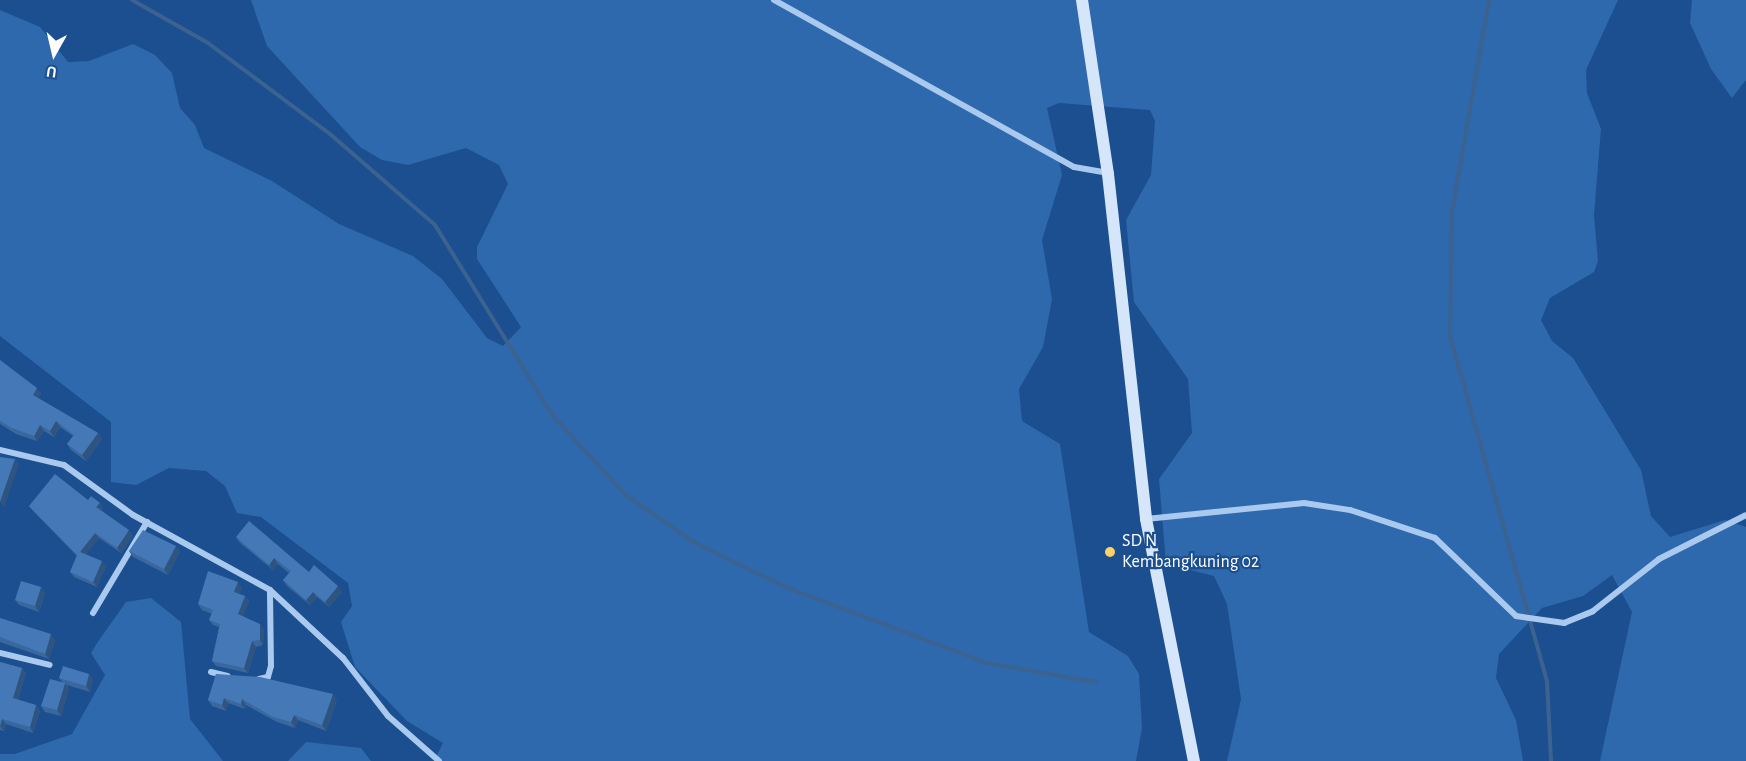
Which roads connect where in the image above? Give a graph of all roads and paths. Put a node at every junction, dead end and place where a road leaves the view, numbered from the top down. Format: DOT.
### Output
graph roads {
  1 [pos="774,0"];
  2 [pos="1082,0"];
  3 [pos="1108,174"];
  4 [pos="0,450"];
  5 [pos="1746,515"];
  6 [pos="1146,519"];
  7 [pos="147,522"];
  8 [pos="270,590"];
  9 [pos="93,613"];
  10 [pos="0,653"];
  11 [pos="50,665"];
  12 [pos="211,672"];
  13 [pos="237,679"];
  14 [pos="249,679"];
  15 [pos="439,761"];
  16 [pos="1194,761"];
  1 -- 3 [label="street"];
  2 -- 3 [label="street"];
  3 -- 6 [label="street"];
  4 -- 7 [label="street"];
  5 -- 6 [label="street"];
  6 -- 16 [label="street"];
  7 -- 8 [label="street"];
  7 -- 9 [label="street"];
  8 -- 14 [label="street"];
  8 -- 15 [label="street"];
  10 -- 11 [label="street"];
  12 -- 13 [label="street"];
}
